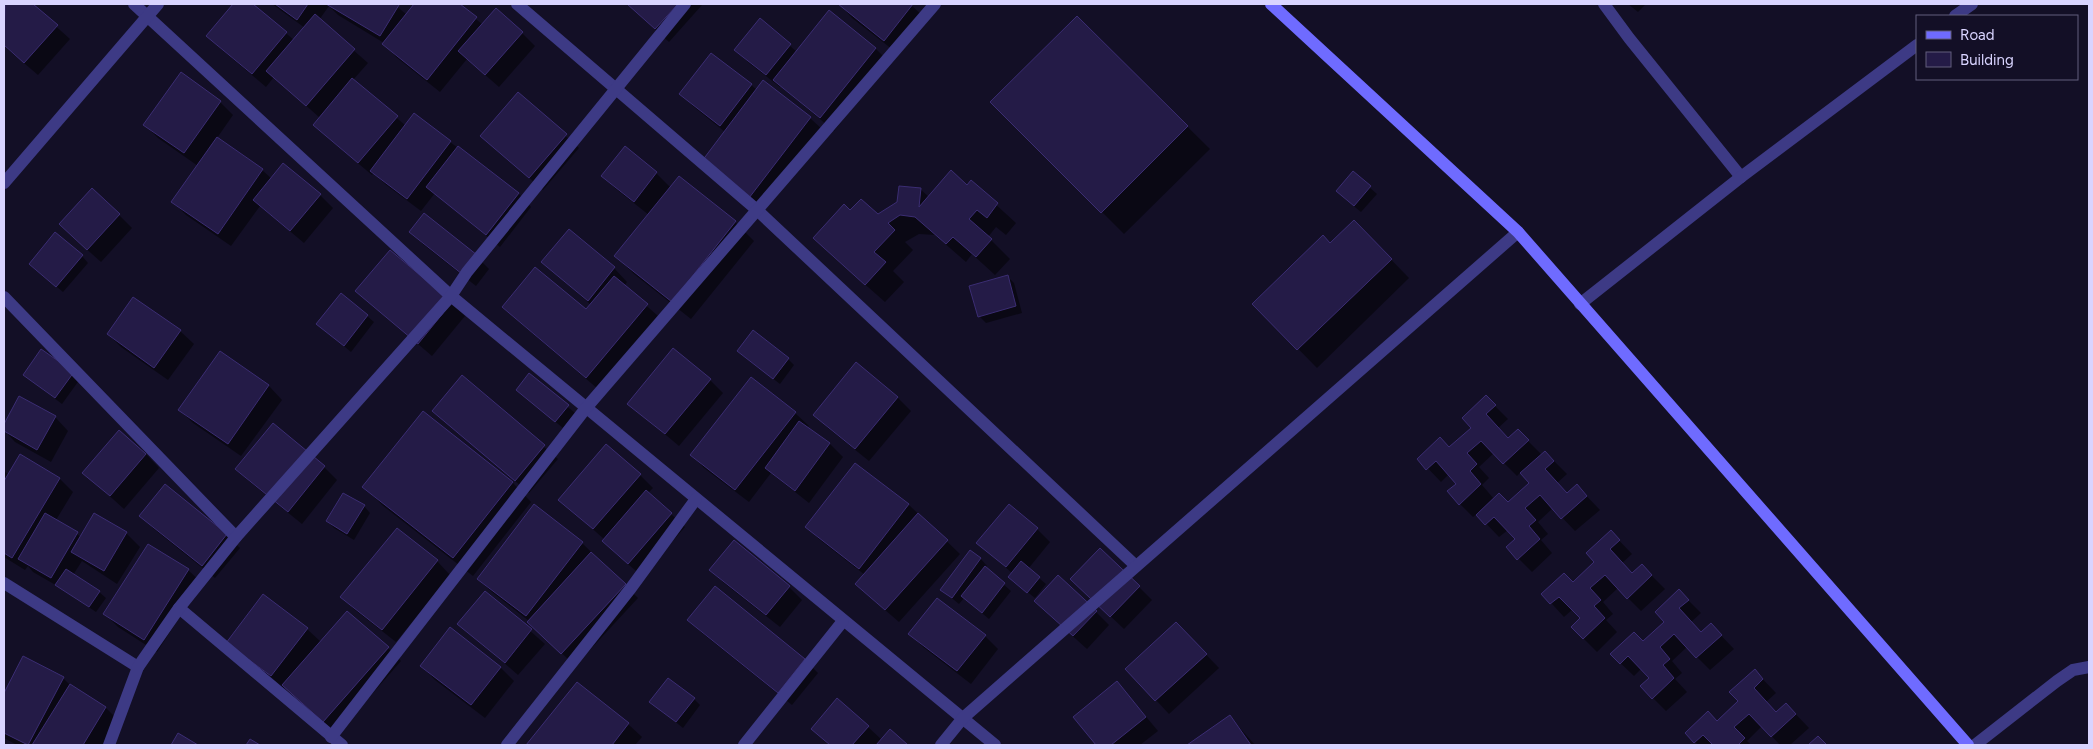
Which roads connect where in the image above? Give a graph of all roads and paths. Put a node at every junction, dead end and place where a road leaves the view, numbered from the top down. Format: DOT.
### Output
graph roads {
  1 [pos="134,4"];
  2 [pos="158,4"];
  3 [pos="517,4"];
  4 [pos="685,4"];
  5 [pos="935,4"];
  6 [pos="1271,4"];
  7 [pos="1604,4"];
  8 [pos="1972,4"];
  9 [pos="1956,15"];
  10 [pos="148,16"];
  11 [pos="1916,46"];
  12 [pos="615,88"];
  13 [pos="1742,177"];
  14 [pos="4,183"];
  15 [pos="757,210"];
  16 [pos="1518,232"];
  17 [pos="451,296"];
  18 [pos="4,297"];
  19 [pos="1580,304"];
  20 [pos="586,408"];
  21 [pos="696,499"];
  22 [pos="236,537"];
  23 [pos="1136,566"];
  24 [pos="4,583"];
  25 [pos="179,608"];
  26 [pos="843,621"];
  27 [pos="138,667"];
  28 [pos="2089,667"];
  29 [pos="963,718"];
  30 [pos="332,737"];
  31 [pos="109,745"];
  32 [pos="342,745"];
  33 [pos="507,745"];
  34 [pos="744,745"];
  35 [pos="941,745"];
  36 [pos="995,745"];
  37 [pos="1968,745"];
  38 [pos="1975,745"];
  1 -- 10 [label="street"];
  2 -- 10 [label="street"];
  3 -- 12 [label="street"];
  4 -- 12 [label="street"];
  5 -- 15 [label="street"];
  6 -- 16 [label="main road"];
  7 -- 13 [label="street"];
  8 -- 9 [label="street"];
  10 -- 14 [label="street"];
  10 -- 17 [label="street"];
  11 -- 13 [label="street"];
  12 -- 15 [label="street"];
  12 -- 17 [label="street"];
  13 -- 19 [label="street"];
  15 -- 20 [label="street"];
  15 -- 23 [label="street"];
  16 -- 19 [label="main road"];
  16 -- 23 [label="street"];
  17 -- 20 [label="street"];
  17 -- 22 [label="street"];
  18 -- 22 [label="street"];
  19 -- 37 [label="main road"];
  20 -- 21 [label="street"];
  20 -- 30 [label="street"];
  21 -- 26 [label="street"];
  21 -- 33 [label="street"];
  22 -- 25 [label="street"];
  23 -- 29 [label="street"];
  24 -- 27 [label="street"];
  25 -- 27 [label="street"];
  25 -- 30 [label="street"];
  26 -- 29 [label="street"];
  26 -- 34 [label="street"];
  27 -- 31 [label="street"];
  28 -- 38 [label="street"];
  29 -- 35 [label="street"];
  29 -- 36 [label="street"];
  30 -- 32 [label="street"];
}
